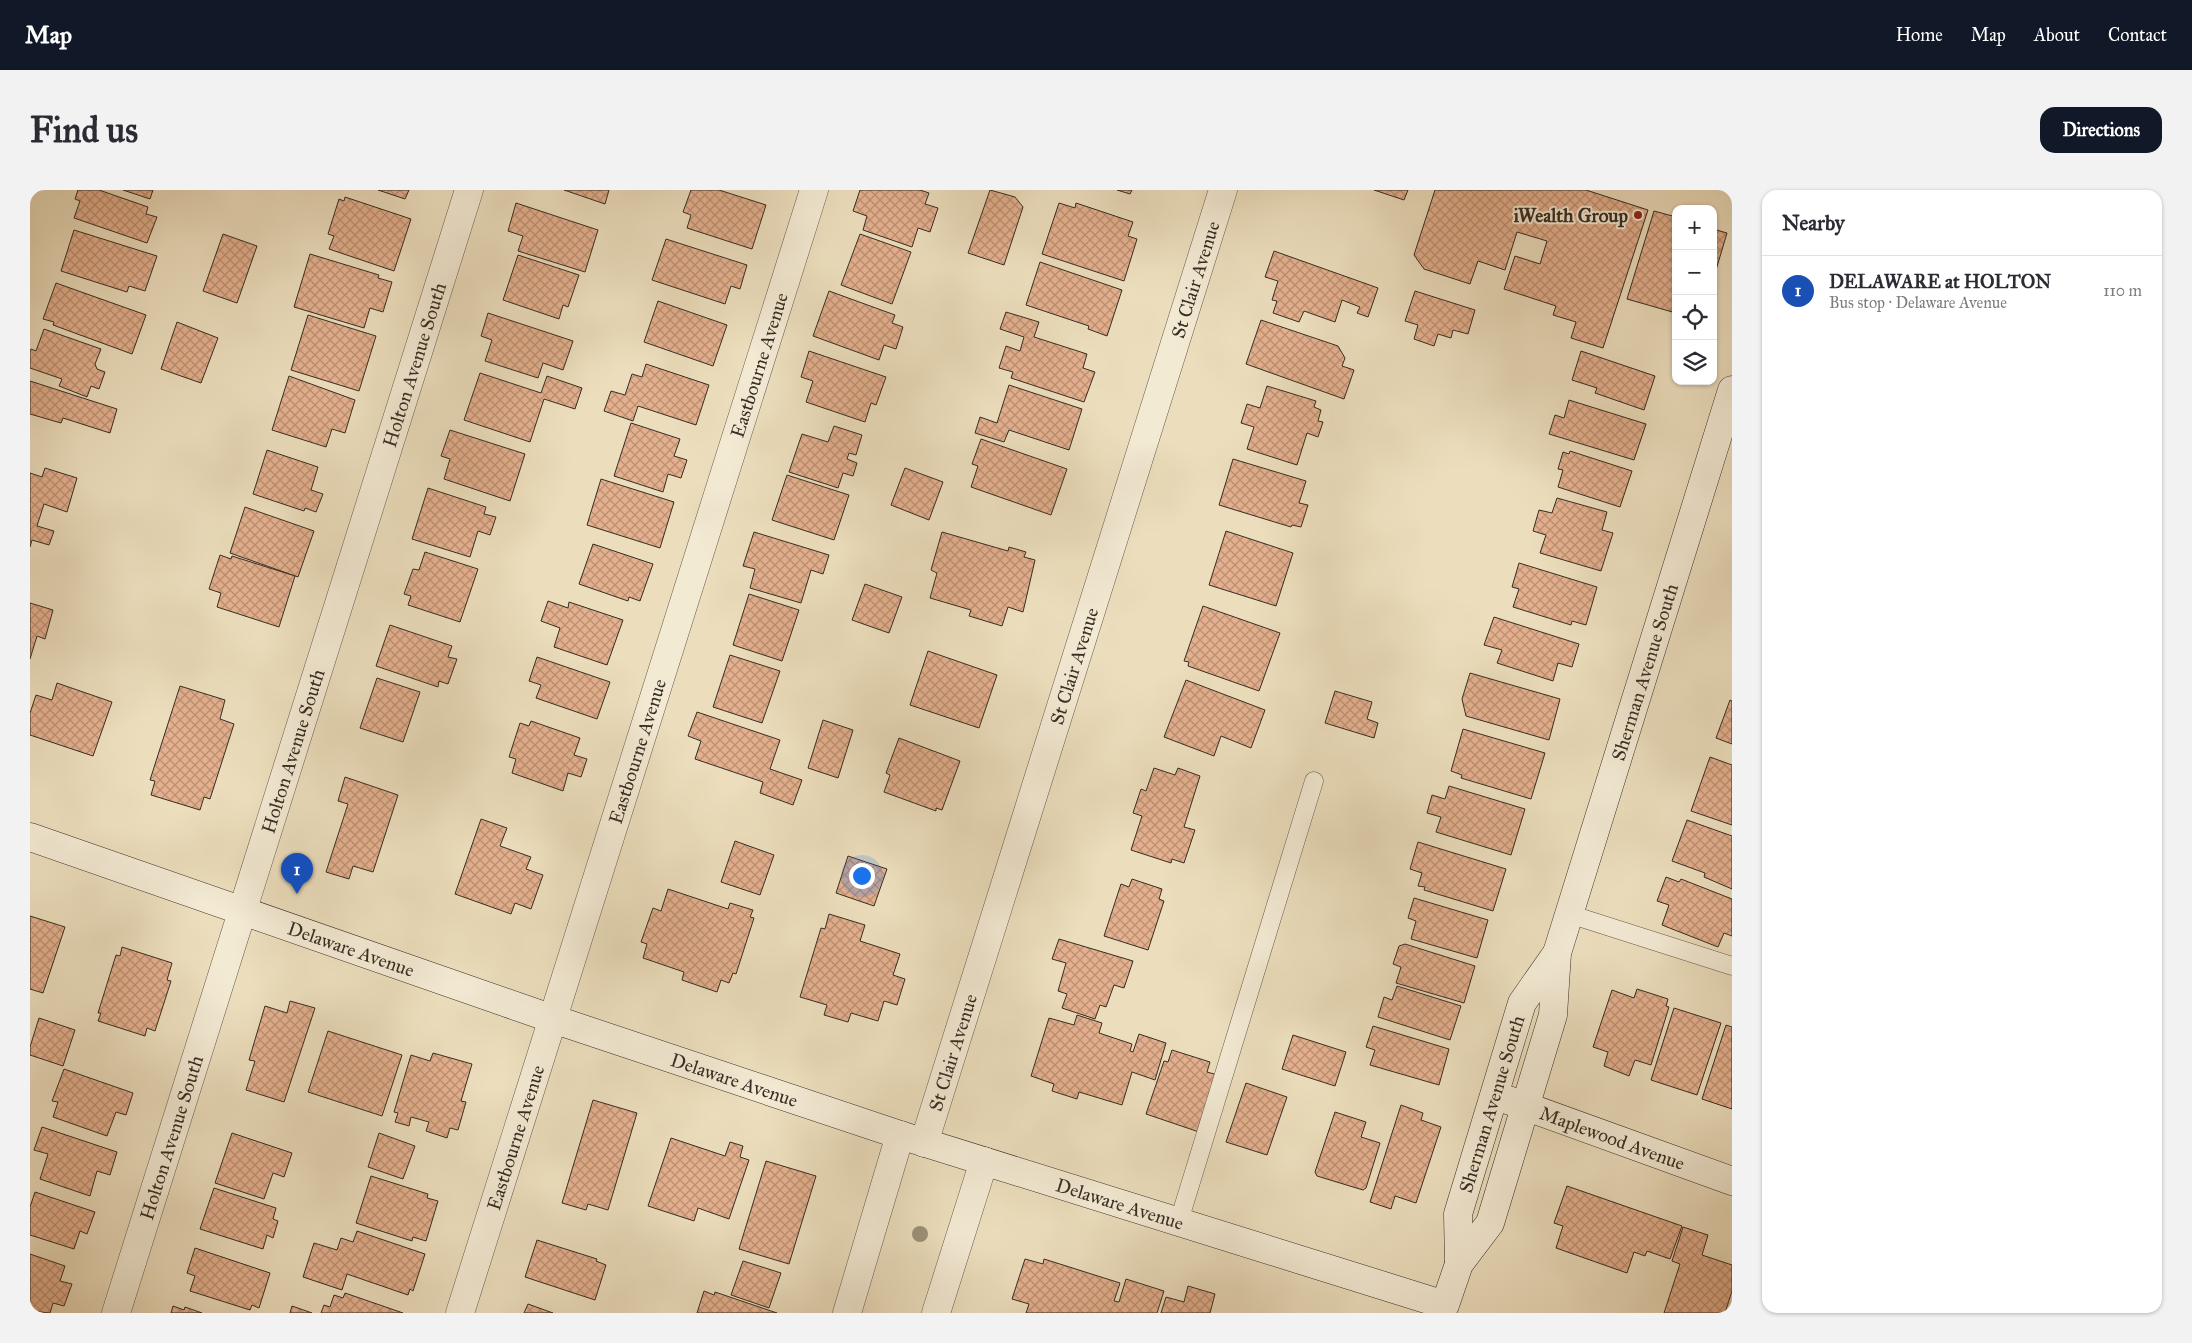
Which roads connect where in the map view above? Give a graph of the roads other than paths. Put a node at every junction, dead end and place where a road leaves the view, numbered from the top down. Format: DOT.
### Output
graph roads {
  1 [pos="469,190"];
  2 [pos="814,190"];
  3 [pos="1223,190"];
  4 [pos="1730,408"];
  5 [pos="1314,781"];
  6 [pos="30,836"];
  7 [pos="242,911"];
  8 [pos="1569,914"];
  9 [pos="1556,953"];
  10 [pos="1732,966"];
  11 [pos="553,1019"];
  12 [pos="1494,1095"];
  13 [pos="1525,1106"];
  14 [pos="912,1139"];
  15 [pos="984,1161"];
  16 [pos="1732,1181"];
  17 [pos="1179,1221"];
  18 [pos="1459,1264"];
  19 [pos="1444,1309"];
  20 [pos="116,1313"];
  21 [pos="460,1313"];
  22 [pos="847,1313"];
  23 [pos="936,1313"];
  1 -- 7 [label="street, Holton Avenue South"];
  2 -- 11 [label="street, Eastbourne Avenue"];
  3 -- 14 [label="street, St Clair Avenue"];
  4 -- 8 [label="street, Sherman Avenue South"];
  5 -- 17 [label="lane"];
  6 -- 7 [label="street, Delaware Avenue"];
  7 -- 11 [label="street, Delaware Avenue"];
  7 -- 20 [label="street, Holton Avenue South"];
  8 -- 9 [label="street, Sherman Avenue South"];
  8 -- 10 [label="lane"];
  9 -- 12 [label="street, Sherman Avenue South"];
  9 -- 13 [label="street, Sherman Avenue South"];
  11 -- 14 [label="street, Delaware Avenue"];
  11 -- 21 [label="street, Eastbourne Avenue"];
  12 -- 13 [label="street, Maplewood Avenue"];
  12 -- 18 [label="street, Sherman Avenue South"];
  13 -- 16 [label="street, Maplewood Avenue"];
  13 -- 18 [label="street, Sherman Avenue South"];
  14 -- 15 [label="street, Delaware Avenue"];
  14 -- 22 [label="street, St Clair Avenue"];
  15 -- 17 [label="street, Delaware Avenue"];
  15 -- 23 [label="street"];
  17 -- 19 [label="street, Delaware Avenue"];
  18 -- 19 [label="street, Sherman Avenue South"];
}
